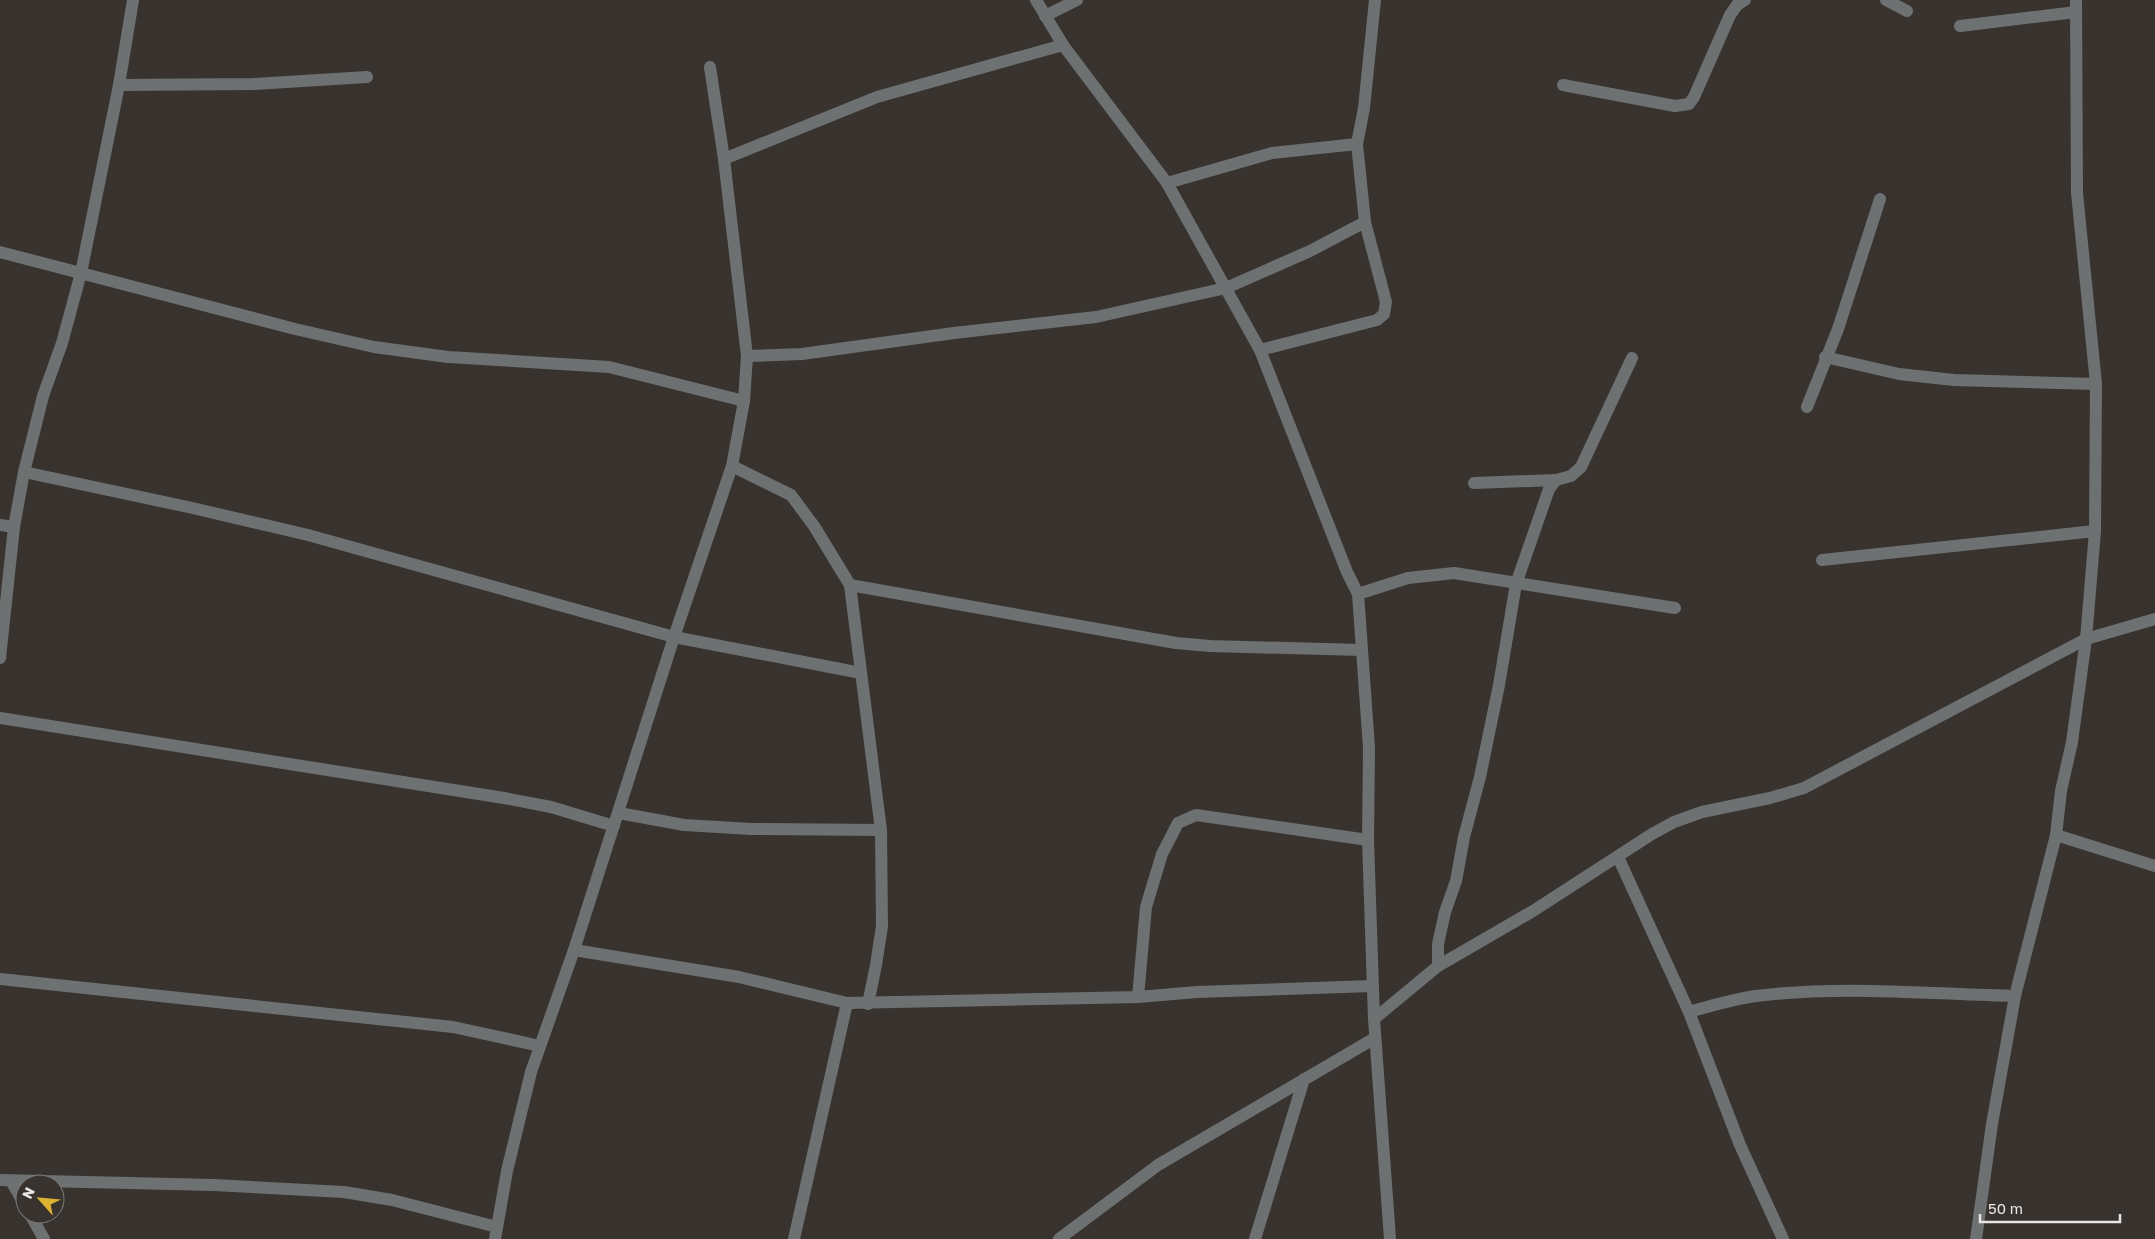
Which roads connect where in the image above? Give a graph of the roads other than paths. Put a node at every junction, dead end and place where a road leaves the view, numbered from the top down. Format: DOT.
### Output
graph roads {
  1 [pos="133,0"];
  2 [pos="1036,0"];
  3 [pos="1077,0"];
  4 [pos="1375,0"];
  5 [pos="1745,0"];
  6 [pos="1886,0"];
  7 [pos="2076,6"];
  8 [pos="1906,11"];
  9 [pos="1045,16"];
  10 [pos="1960,26"];
  11 [pos="1063,45"];
  12 [pos="710,67"];
  13 [pos="367,77"];
  14 [pos="119,84"];
  15 [pos="1563,85"];
  16 [pos="1357,144"];
  17 [pos="724,159"];
  18 [pos="1167,183"];
  19 [pos="1880,199"];
  20 [pos="1365,222"];
  21 [pos="0,252"];
  22 [pos="81,273"];
  23 [pos="1226,288"];
  24 [pos="1260,350"];
  25 [pos="747,356"];
  26 [pos="1826,357"];
  27 [pos="1632,358"];
  28 [pos="2096,384"];
  29 [pos="744,401"];
  30 [pos="1807,406"];
  31 [pos="732,466"];
  32 [pos="24,472"];
  33 [pos="1556,480"];
  34 [pos="1474,483"];
  35 [pos="0,525"];
  36 [pos="14,527"];
  37 [pos="2095,531"];
  38 [pos="1822,560"];
  39 [pos="1516,584"];
  40 [pos="850,585"];
  41 [pos="1358,594"];
  42 [pos="1675,608"];
  43 [pos="2155,619"];
  44 [pos="674,637"];
  45 [pos="2086,640"];
  46 [pos="1362,650"];
  47 [pos="0,658"];
  48 [pos="861,673"];
  49 [pos="0,718"];
  50 [pos="619,813"];
  51 [pos="614,826"];
  52 [pos="881,830"];
  53 [pos="2056,835"];
  54 [pos="1368,840"];
  55 [pos="1618,857"];
  56 [pos="2155,866"];
  57 [pos="574,950"];
  58 [pos="1438,966"];
  59 [pos="0,979"];
  60 [pos="1372,986"];
  61 [pos="2015,996"];
  62 [pos="1138,997"];
  63 [pos="847,1003"];
  64 [pos="868,1004"];
  65 [pos="1689,1012"];
  66 [pos="1374,1018"];
  67 [pos="1375,1038"];
  68 [pos="540,1046"];
  69 [pos="1304,1079"];
  70 [pos="6,1180"];
  71 [pos="15,1192"];
  72 [pos="36,1224"];
  73 [pos="496,1233"];
  74 [pos="44,1239"];
  75 [pos="794,1239"];
  76 [pos="1059,1239"];
  77 [pos="1255,1239"];
  78 [pos="1390,1239"];
  79 [pos="1784,1239"];
  80 [pos="1976,1239"];
  1 -- 14 [label="street"];
  2 -- 9 [label="street"];
  3 -- 9 [label="street"];
  4 -- 16 [label="street"];
  5 -- 15 [label="street"];
  6 -- 8 [label="street"];
  7 -- 10 [label="street"];
  7 -- 28 [label="street"];
  9 -- 11 [label="street"];
  11 -- 17 [label="street"];
  11 -- 18 [label="street"];
  12 -- 17 [label="street"];
  13 -- 14 [label="street"];
  14 -- 22 [label="street"];
  16 -- 18 [label="street"];
  16 -- 20 [label="street"];
  17 -- 25 [label="street"];
  18 -- 23 [label="street"];
  19 -- 26 [label="street"];
  20 -- 23 [label="street"];
  20 -- 24 [label="street"];
  21 -- 22 [label="street"];
  22 -- 29 [label="street"];
  22 -- 32 [label="street"];
  23 -- 24 [label="street"];
  23 -- 25 [label="street"];
  24 -- 41 [label="street"];
  25 -- 29 [label="street"];
  26 -- 28 [label="street"];
  26 -- 30 [label="street"];
  27 -- 33 [label="street"];
  28 -- 37 [label="street"];
  29 -- 31 [label="street"];
  31 -- 40 [label="street"];
  31 -- 44 [label="street"];
  32 -- 36 [label="street"];
  32 -- 44 [label="street"];
  33 -- 34 [label="street"];
  33 -- 39 [label="street"];
  35 -- 36 [label="street"];
  36 -- 47 [label="street"];
  37 -- 38 [label="street"];
  37 -- 45 [label="street"];
  39 -- 41 [label="street"];
  39 -- 42 [label="street"];
  39 -- 58 [label="street"];
  40 -- 46 [label="street"];
  40 -- 48 [label="street"];
  41 -- 46 [label="street"];
  43 -- 45 [label="street"];
  44 -- 48 [label="street"];
  44 -- 50 [label="street"];
  45 -- 53 [label="street"];
  45 -- 55 [label="street"];
  46 -- 54 [label="street"];
  48 -- 52 [label="street"];
  49 -- 51 [label="street"];
  50 -- 51 [label="street"];
  50 -- 52 [label="street"];
  51 -- 57 [label="street"];
  52 -- 64 [label="street"];
  53 -- 56 [label="street"];
  53 -- 61 [label="street"];
  54 -- 60 [label="street"];
  54 -- 62 [label="street"];
  55 -- 58 [label="street"];
  55 -- 65 [label="street"];
  57 -- 63 [label="street"];
  57 -- 68 [label="street"];
  58 -- 66 [label="street"];
  59 -- 68 [label="street"];
  60 -- 62 [label="street"];
  60 -- 66 [label="street"];
  61 -- 65 [label="street"];
  61 -- 80 [label="street"];
  62 -- 64 [label="street"];
  63 -- 64 [label="street"];
  63 -- 75 [label="street"];
  65 -- 79 [label="street"];
  66 -- 67 [label="street"];
  67 -- 69 [label="street"];
  67 -- 78 [label="street"];
  68 -- 73 [label="street"];
  69 -- 76 [label="street"];
  69 -- 77 [label="street"];
  70 -- 71 [label="street"];
  70 -- 73 [label="street"];
  72 -- 74 [label="street"];
}
